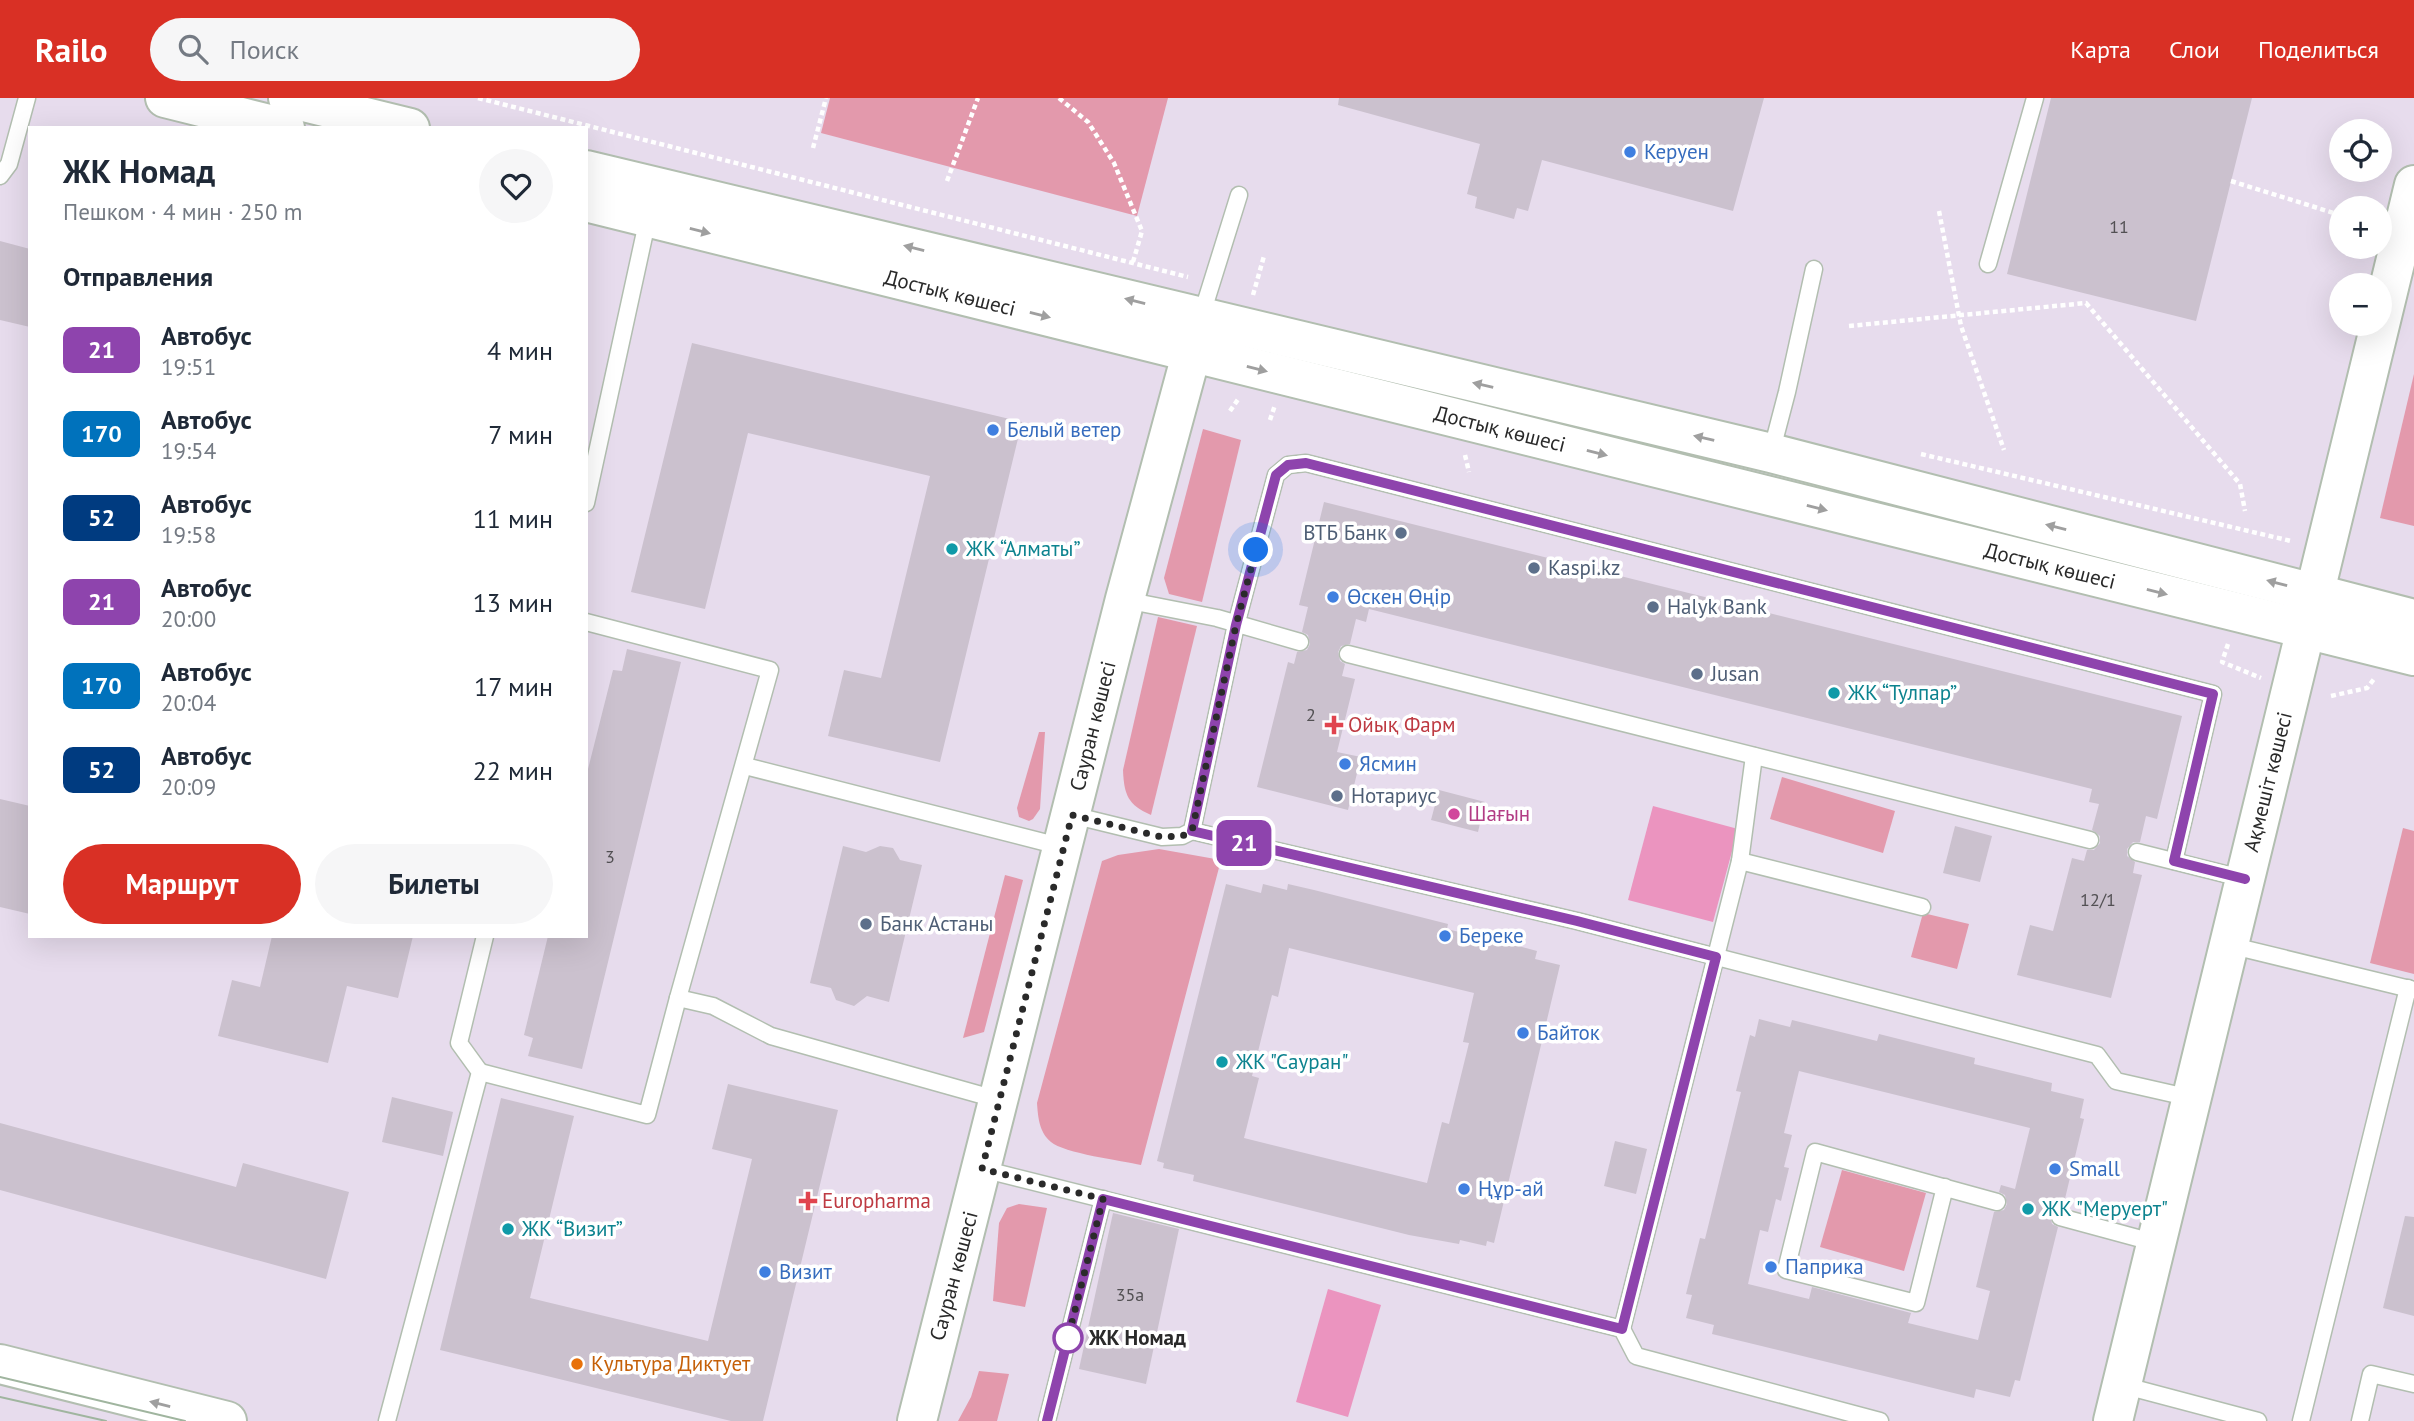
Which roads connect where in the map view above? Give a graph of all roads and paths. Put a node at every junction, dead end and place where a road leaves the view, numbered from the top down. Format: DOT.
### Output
graph roads {
  1 [pos="27,98"];
  2 [pos="164,98"];
  3 [pos="288,98"];
  4 [pos="826,98"];
  5 [pos="978,98"];
  6 [pos="1059,98"];
  7 [pos="2035,98"];
  8 [pos="335,104"];
  9 [pos="277,126"];
  10 [pos="404,126"];
  11 [pos="813,148"];
  12 [pos="588,171"];
  13 [pos="0,176"];
  14 [pos="947,181"];
  15 [pos="2231,181"];
  16 [pos="2414,185"];
  17 [pos="1239,195"];
  18 [pos="588,203"];
  19 [pos="1939,211"];
  20 [pos="2329,212"];
  21 [pos="648,218"];
  22 [pos="1264,256"];
  23 [pos="1133,262"];
  24 [pos="1988,264"];
  25 [pos="1814,269"];
  26 [pos="1252,296"];
  27 [pos="1959,313"];
  28 [pos="1849,326"];
  29 [pos="1196,335"];
  30 [pos="2004,450"];
  31 [pos="1770,453"];
  32 [pos="588,494"];
  33 [pos="2245,511"];
  34 [pos="1125,599"];
  35 [pos="2310,611"];
  36 [pos="2414,619"];
  37 [pos="588,623"];
  38 [pos="1236,625"];
  39 [pos="2231,633"];
  40 [pos="1300,642"];
  41 [pos="1348,654"];
  42 [pos="2414,656"];
  43 [pos="2271,682"];
  44 [pos="2367,688"];
  45 [pos="2331,696"];
  46 [pos="1754,756"];
  47 [pos="745,766"];
  48 [pos="1068,831"];
  49 [pos="1192,831"];
  50 [pos="2090,840"];
  51 [pos="2137,852"];
  52 [pos="1740,861"];
  53 [pos="2174,861"];
  54 [pos="2245,879"];
  55 [pos="1922,907"];
  56 [pos="485,938"];
  57 [pos="2229,945"];
  58 [pos="1716,957"];
  59 [pos="2411,989"];
  60 [pos="678,998"];
  61 [pos="480,1072"];
  62 [pos="2192,1098"];
  63 [pos="999,1100"];
  64 [pos="982,1169"];
  65 [pos="1945,1187"];
  66 [pos="1103,1199"];
  67 [pos="1997,1202"];
  68 [pos="2060,1217"];
  69 [pos="2156,1242"];
  70 [pos="1622,1329"];
  71 [pos="0,1364"];
  72 [pos="2414,1384"];
  73 [pos="2117,1403"];
  74 [pos="227,1421"];
  75 [pos="387,1421"];
  76 [pos="917,1421"];
  77 [pos="1047,1421"];
  78 [pos="1880,1421"];
  79 [pos="2258,1421"];
  80 [pos="2301,1421"];
  81 [pos="2360,1421"];
  1 -- 13 [label="lane"];
  2 -- 9 [label="street"];
  3 -- 8 [label="street"];
  4 -- 11 [label="path"];
  5 -- 14 [label="path"];
  6 -- 23 [label="path"];
  7 -- 24 [label="lane"];
  8 -- 10 [label="street"];
  29 -- 12 [label="street, Достық көшесі, one-way"];
  15 -- 20 [label="path"];
  16 -- 35 [label="street, Ақмешіт көшесі"];
  17 -- 29 [label="lane"];
  18 -- 21 [label="street, Достық көшесі"];
  19 -- 27 [label="path"];
  21 -- 29 [label="street, Достық көшесі, one-way"];
  21 -- 32 [label="lane"];
  22 -- 26 [label="path"];
  25 -- 31 [label="lane"];
  27 -- 28 [label="path"];
  27 -- 30 [label="path"];
  27 -- 33 [label="path"];
  31 -- 29 [label="street, Достық көшесі, one-way"];
  29 -- 34 [label="street, Сауран көшесі"];
  29 -- 35 [label="street, Достық көшесі, one-way"];
  35 -- 31 [label="street, Достық көшесі, one-way"];
  34 -- 38 [label="lane"];
  34 -- 48 [label="street, Сауран көшесі"];
  35 -- 36 [label="street, Достық көшесі"];
  35 -- 42 [label="street, Достық көшесі"];
  35 -- 54 [label="street, Ақмешіт көшесі"];
  37 -- 47 [label="lane"];
  38 -- 40 [label="lane"];
  38 -- 49 [label="lane"];
  38 -- 53 [label="lane"];
  39 -- 43 [label="path"];
  41 -- 46 [label="lane"];
  44 -- 45 [label="path"];
  46 -- 50 [label="lane"];
  46 -- 52 [label="lane"];
  47 -- 48 [label="lane"];
  47 -- 60 [label="lane"];
  48 -- 49 [label="lane"];
  48 -- 63 [label="street, Сауран көшесі"];
  49 -- 58 [label="lane"];
  51 -- 53 [label="lane"];
  52 -- 55 [label="lane"];
  52 -- 58 [label="lane"];
  53 -- 54 [label="lane"];
  54 -- 57 [label="street, Ақмешіт көшесі"];
  56 -- 61 [label="lane"];
  57 -- 59 [label="lane"];
  57 -- 62 [label="street, Ақмешіт көшесі"];
  58 -- 62 [label="lane"];
  58 -- 70 [label="lane"];
  59 -- 80 [label="lane"];
  60 -- 61 [label="lane"];
  60 -- 63 [label="lane"];
  61 -- 75 [label="lane"];
  62 -- 69 [label="street, Ақмешіт көшесі"];
  63 -- 64 [label="street, Сауран көшесі"];
  64 -- 66 [label="lane"];
  64 -- 76 [label="street, Сауран көшесі"];
  65 -- 65 [label="lane"];
  65 -- 67 [label="lane"];
  66 -- 70 [label="lane"];
  66 -- 77 [label="lane"];
  68 -- 69 [label="lane"];
  69 -- 73 [label="street, Ақмешіт көшесі"];
  70 -- 78 [label="lane"];
  74 -- 71 [label="street, one-way"];
  72 -- 81 [label="lane"];
  73 -- 79 [label="lane"];
}
